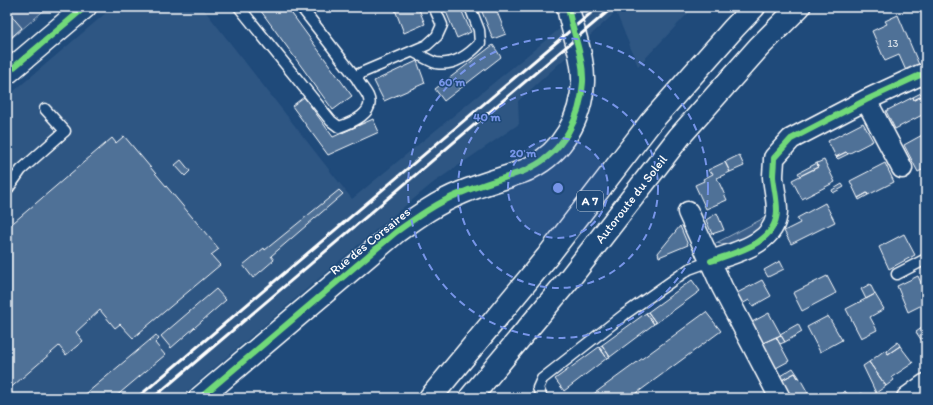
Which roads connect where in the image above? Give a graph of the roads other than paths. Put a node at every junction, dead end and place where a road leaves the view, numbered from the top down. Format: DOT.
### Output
graph roads {
  1 [pos="85,7"];
  2 [pos="240,7"];
  3 [pos="301,7"];
  4 [pos="434,7"];
  5 [pos="470,7"];
  6 [pos="754,7"];
  7 [pos="799,7"];
  8 [pos="569,11"];
  9 [pos="414,52"];
  10 [pos="7,73"];
  11 [pos="926,77"];
  12 [pos="357,79"];
  13 [pos="866,100"];
  14 [pos="45,109"];
  15 [pos="902,168"];
  16 [pos="7,190"];
  17 [pos="688,212"];
  18 [pos="926,259"];
  19 [pos="711,261"];
  20 [pos="897,274"];
  21 [pos="926,385"];
  22 [pos="200,398"];
  23 [pos="430,398"];
  24 [pos="470,398"];
  25 [pos="542,398"];
  26 [pos="780,398"];
  27 [pos="908,398"];
  1 -- 10 [label="main road"];
  2 -- 12 [label="lane"];
  3 -- 12 [label="lane"];
  4 -- 9 [label="lane"];
  5 -- 9 [label="lane"];
  6 -- 23 [label="main road, A 7"];
  7 -- 24 [label="main road, Autoroute du Soleil / A 7"];
  8 -- 22 [label="main road, Rue des Corsaires"];
  9 -- 12 [label="lane"];
  11 -- 13 [label="street"];
  13 -- 15 [label="street"];
  13 -- 19 [label="street"];
  14 -- 16 [label="lane"];
  17 -- 19 [label="street"];
  18 -- 20 [label="lane"];
  19 -- 25 [label="lane"];
  19 -- 26 [label="street"];
  21 -- 27 [label="main road"];
}
